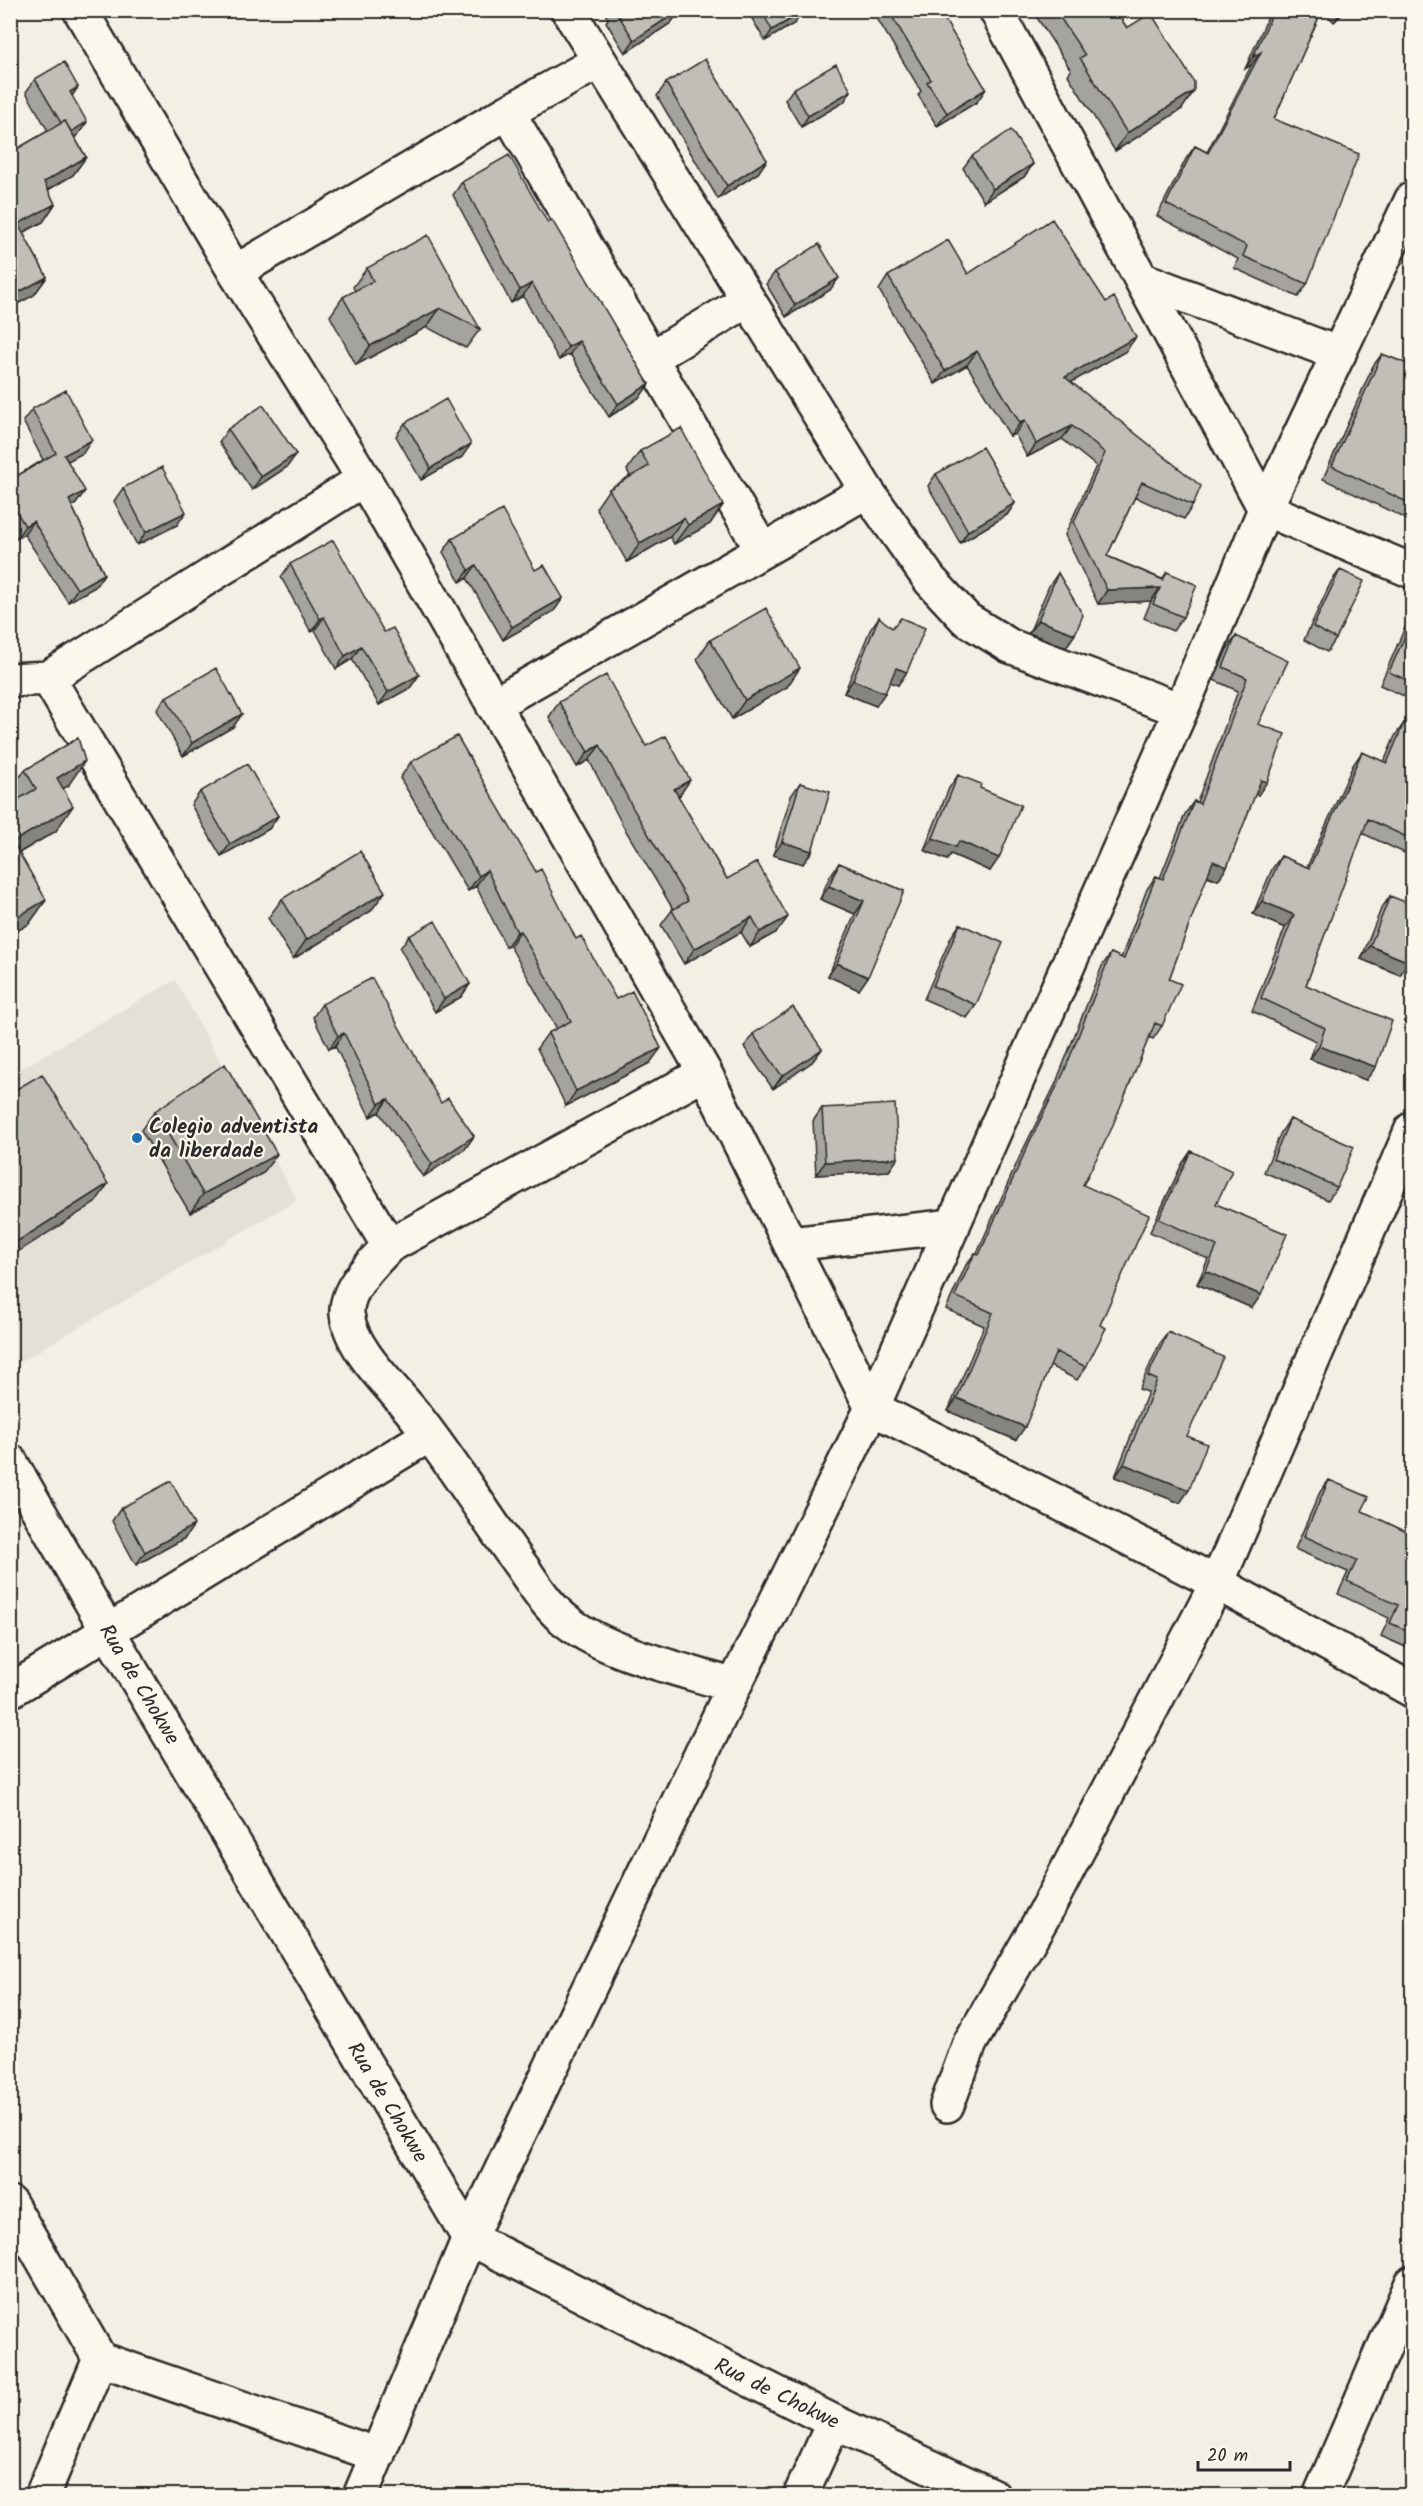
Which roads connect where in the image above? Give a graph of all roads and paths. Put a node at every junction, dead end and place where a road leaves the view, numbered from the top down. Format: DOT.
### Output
graph roads {
  1 [pos="80,10"];
  2 [pos="568,10"];
  3 [pos="996,10"];
  4 [pos="598,62"];
  5 [pos="508,112"];
  6 [pos="1413,199"];
  7 [pos="235,272"];
  8 [pos="1141,279"];
  9 [pos="748,300"];
  10 [pos="1339,354"];
  11 [pos="651,358"];
  12 [pos="364,479"];
  13 [pos="867,491"];
  14 [pos="1265,509"];
  15 [pos="762,550"];
  16 [pos="1413,571"];
  17 [pos="48,678"];
  18 [pos="10,680"];
  19 [pos="494,705"];
  20 [pos="1181,710"];
  21 [pos="705,1073"];
  22 [pos="1413,1129"];
  23 [pos="953,1226"];
  24 [pos="790,1244"];
  25 [pos="389,1246"];
  26 [pos="872,1408"];
  27 [pos="429,1435"];
  28 [pos="10,1461"];
  29 [pos="1217,1583"];
  30 [pos="109,1633"];
  31 [pos="734,1686"];
  32 [pos="1413,1689"];
  33 [pos="10,1691"];
  34 [pos="947,2105"];
  35 [pos="10,2203"];
  36 [pos="469,2238"];
  37 [pos="1413,2283"];
  38 [pos="100,2359"];
  39 [pos="834,2421"];
  40 [pos="378,2455"];
  41 [pos="42,2496"];
  42 [pos="360,2496"];
  43 [pos="800,2496"];
  44 [pos="993,2496"];
  45 [pos="1320,2496"];
  1 -- 7 [label="street"];
  2 -- 4 [label="street"];
  3 -- 8 [label="street"];
  4 -- 5 [label="street"];
  4 -- 9 [label="street"];
  5 -- 7 [label="street"];
  5 -- 11 [label="street"];
  6 -- 10 [label="street"];
  7 -- 12 [label="street"];
  8 -- 10 [label="street"];
  8 -- 14 [label="street"];
  9 -- 11 [label="street"];
  9 -- 13 [label="street"];
  10 -- 14 [label="street"];
  11 -- 15 [label="street"];
  12 -- 17 [label="street"];
  12 -- 19 [label="street"];
  13 -- 15 [label="street"];
  13 -- 20 [label="street"];
  14 -- 16 [label="street"];
  14 -- 20 [label="street"];
  15 -- 19 [label="street"];
  17 -- 18 [label="street"];
  17 -- 25 [label="street"];
  19 -- 21 [label="street"];
  20 -- 23 [label="street"];
  21 -- 24 [label="street"];
  21 -- 25 [label="street"];
  22 -- 29 [label="street"];
  23 -- 24 [label="street"];
  23 -- 26 [label="street"];
  24 -- 26 [label="street"];
  25 -- 27 [label="street"];
  26 -- 29 [label="street"];
  26 -- 31 [label="street"];
  27 -- 30 [label="street"];
  27 -- 31 [label="street"];
  28 -- 30 [label="street, Rua de Chokwe"];
  29 -- 32 [label="street"];
  29 -- 34 [label="street"];
  30 -- 33 [label="street"];
  30 -- 36 [label="street, Rua de Chokwe"];
  31 -- 36 [label="street"];
  35 -- 38 [label="street"];
  36 -- 39 [label="street, Rua de Chokwe"];
  36 -- 40 [label="street"];
  37 -- 45 [label="street"];
  38 -- 40 [label="street"];
  38 -- 41 [label="street"];
  39 -- 43 [label="street"];
  39 -- 44 [label="street, Rua de Chokwe"];
  40 -- 42 [label="street"];
}
